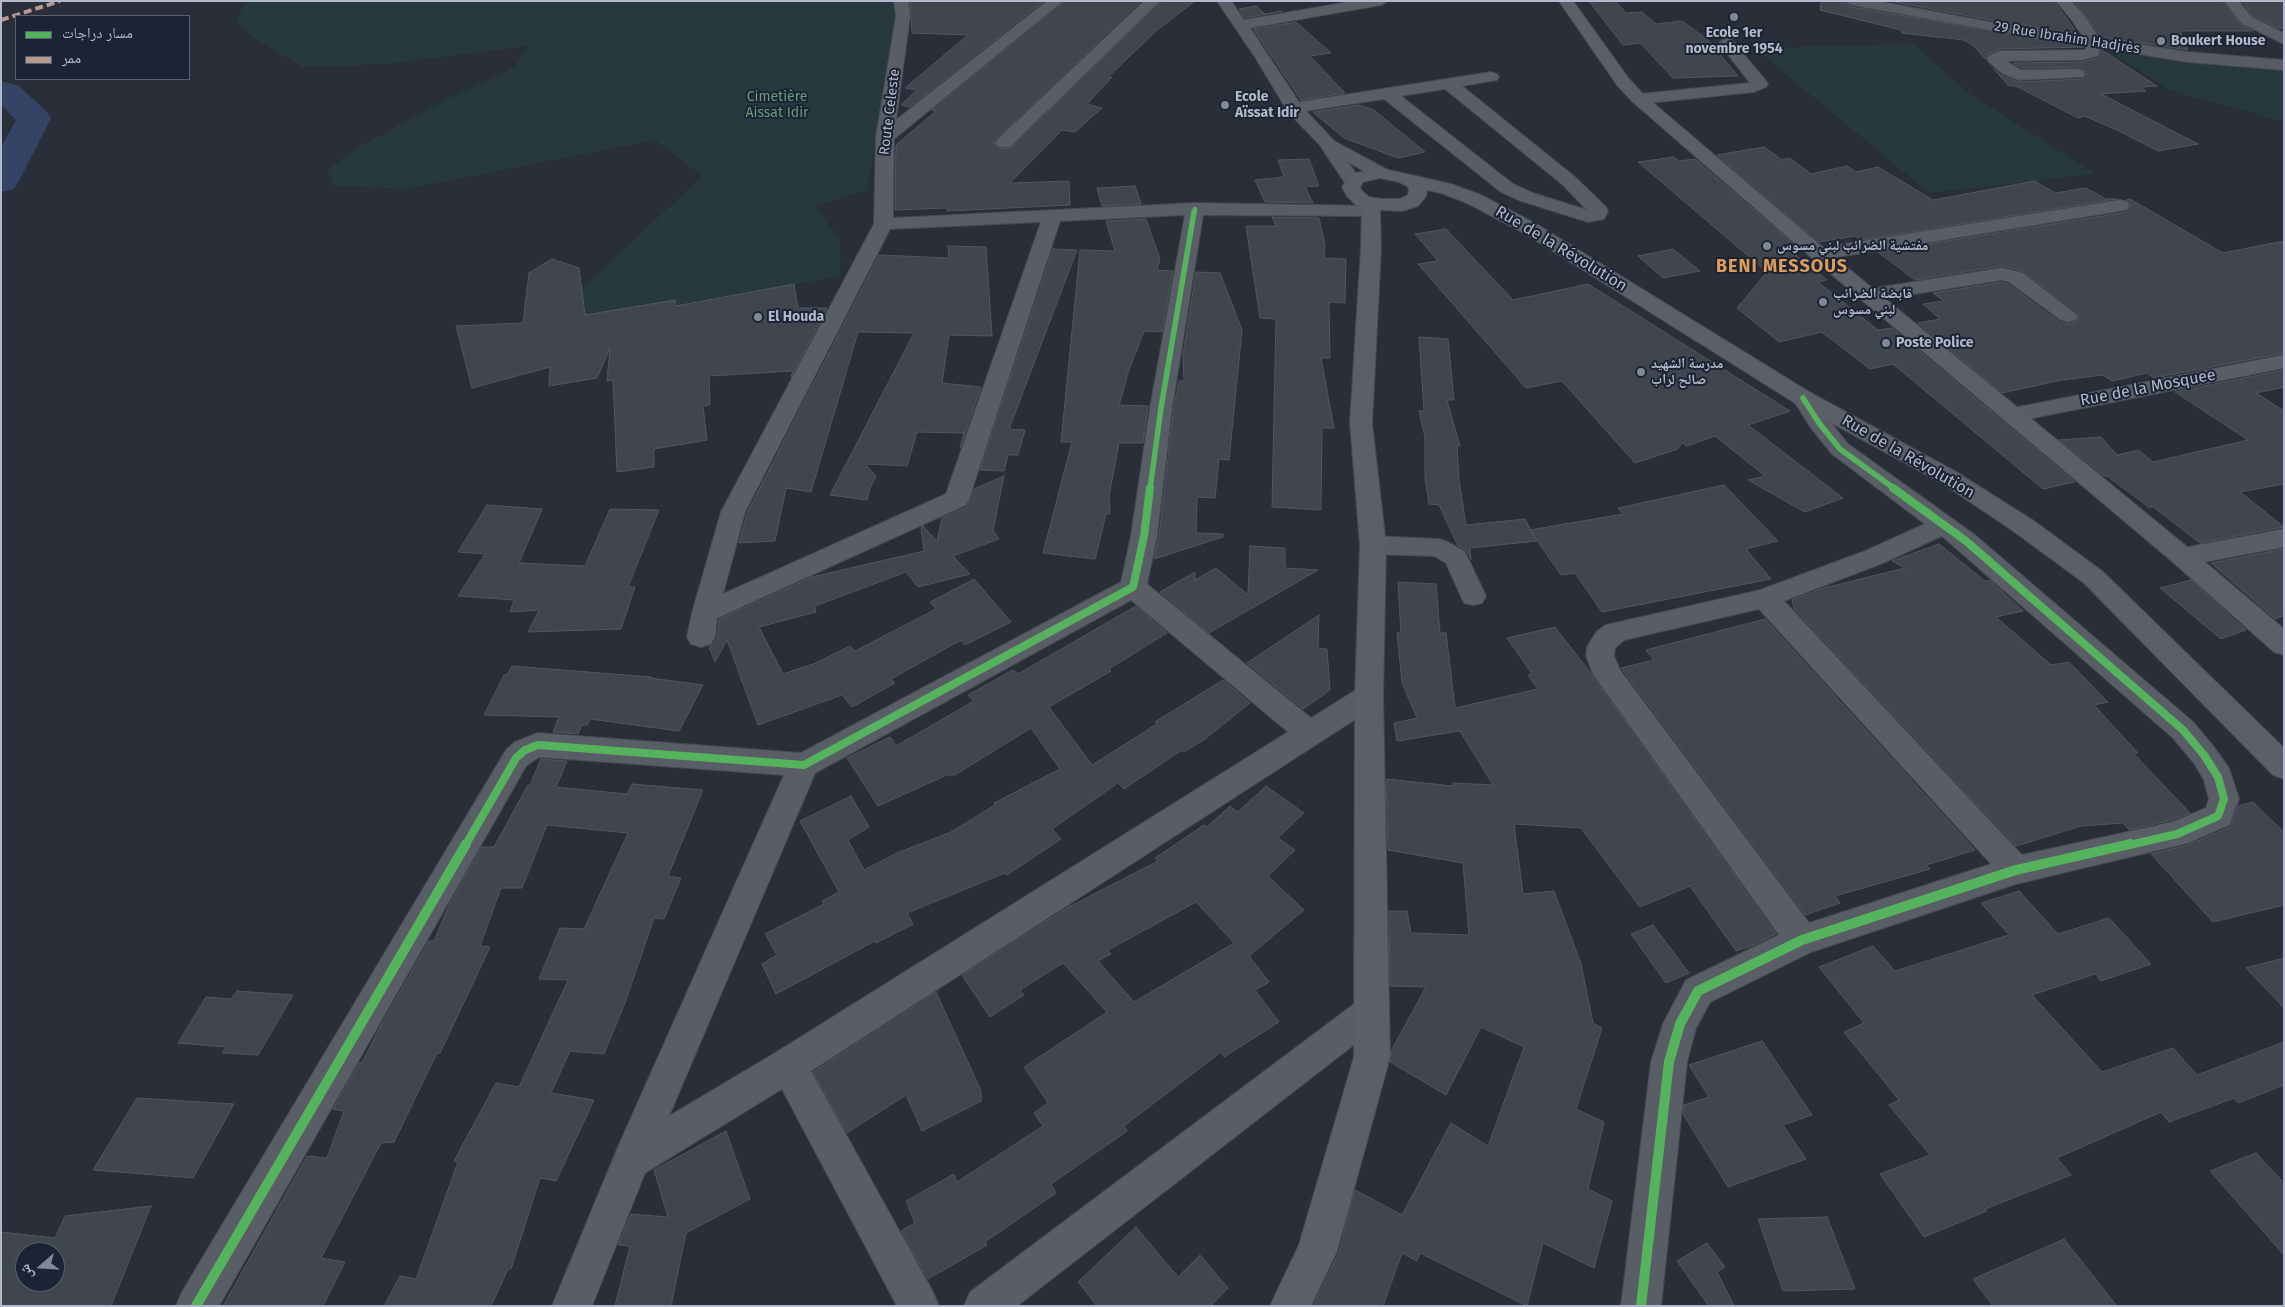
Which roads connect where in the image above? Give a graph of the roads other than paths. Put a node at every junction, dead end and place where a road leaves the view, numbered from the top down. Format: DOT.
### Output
graph roads {
  1 [pos="901,1"];
  2 [pos="1056,1"];
  3 [pos="1154,1"];
  4 [pos="1381,1"];
  5 [pos="1566,1"];
  6 [pos="1852,1"];
  7 [pos="2063,1"];
  8 [pos="2231,1"];
  9 [pos="1227,4"];
  10 [pos="1247,4"];
  11 [pos="1239,25"];
  12 [pos="2284,39"];
  13 [pos="1727,43"];
  14 [pos="2095,43"];
  15 [pos="2284,66"];
  16 [pos="2078,74"];
  17 [pos="1491,77"];
  18 [pos="1449,84"];
  19 [pos="1388,94"];
  20 [pos="1639,99"];
  21 [pos="1294,108"];
  22 [pos="885,137"];
  23 [pos="1325,141"];
  24 [pos="1004,144"];
  25 [pos="1380,173"];
  26 [pos="1353,182"];
  27 [pos="1413,182"];
  28 [pos="1410,202"];
  29 [pos="1488,206"];
  30 [pos="2120,206"];
  31 [pos="1371,207"];
  32 [pos="1195,209"];
  33 [pos="1052,216"];
  34 [pos="883,224"];
  35 [pos="1819,254"];
  36 [pos="1869,295"];
  37 [pos="2068,316"];
  38 [pos="2284,361"];
  39 [pos="1803,398"];
  40 [pos="2013,415"];
  41 [pos="1944,525"];
  42 [pos="2284,538"];
  43 [pos="1373,545"];
  44 [pos="2184,557"];
  45 [pos="1133,587"];
  46 [pos="1473,596"];
  47 [pos="1765,598"];
  48 [pos="2284,645"];
  49 [pos="1369,696"];
  50 [pos="1309,734"];
  51 [pos="804,765"];
  52 [pos="2284,767"];
  53 [pos="2016,870"];
  54 [pos="1802,940"];
  55 [pos="1370,1012"];
  56 [pos="788,1065"];
  57 [pos="631,1160"];
  58 [pos="196,1306"];
  59 [pos="572,1306"];
  60 [pos="919,1306"];
  61 [pos="984,1306"];
  62 [pos="1290,1306"];
  63 [pos="1641,1306"];
  1 -- 22 [label="street, Route Celeste"];
  2 -- 22 [label="street"];
  3 -- 24 [label="street"];
  4 -- 11 [label="street"];
  5 -- 20 [label="main road"];
  6 -- 14 [label="main road, 29 Rue Ibrahim Hadjrès"];
  7 -- 14 [label="street"];
  8 -- 12 [label="street"];
  9 -- 10 [label="street"];
  9 -- 11 [label="street"];
  11 -- 21 [label="street"];
  13 -- 20 [label="street"];
  14 -- 15 [label="main road, 29 Rue Ibrahim Hadjrès"];
  14 -- 16 [label="street"];
  17 -- 18 [label="street"];
  18 -- 19 [label="street"];
  18 -- 19 [label="street"];
  19 -- 21 [label="street"];
  20 -- 35 [label="main road"];
  21 -- 23 [label="street"];
  22 -- 34 [label="street, Route Celeste"];
  23 -- 25 [label="street"];
  23 -- 26 [label="street"];
  25 -- 26 [label="main road"];
  25 -- 27 [label="main road, Rue de la Révolution"];
  26 -- 31 [label="main road"];
  27 -- 28 [label="main road"];
  27 -- 29 [label="main road, Rue de la Révolution"];
  28 -- 29 [label="main road, Rue de la Révolution"];
  28 -- 31 [label="main road, Rue de la Révolution"];
  29 -- 39 [label="main road, Rue de la Révolution"];
  30 -- 35 [label="street"];
  31 -- 32 [label="street"];
  31 -- 43 [label="main road"];
  32 -- 33 [label="street"];
  32 -- 45 [label="street"];
  33 -- 34 [label="street"];
  33 -- 34 [label="street"];
  35 -- 36 [label="main road"];
  36 -- 37 [label="street"];
  36 -- 40 [label="main road"];
  38 -- 40 [label="street, Rue de la Mosquee"];
  39 -- 41 [label="street"];
  39 -- 52 [label="main road, Rue de la Révolution"];
  40 -- 44 [label="main road"];
  41 -- 47 [label="street"];
  41 -- 53 [label="street"];
  42 -- 44 [label="street"];
  43 -- 46 [label="street"];
  43 -- 49 [label="main road"];
  44 -- 48 [label="main road"];
  45 -- 50 [label="street"];
  45 -- 51 [label="street"];
  47 -- 53 [label="street"];
  47 -- 54 [label="street"];
  49 -- 50 [label="street"];
  49 -- 55 [label="main road"];
  50 -- 56 [label="street"];
  51 -- 57 [label="street"];
  51 -- 58 [label="street"];
  53 -- 54 [label="street"];
  54 -- 63 [label="street"];
  55 -- 61 [label="street"];
  55 -- 62 [label="main road"];
  56 -- 57 [label="street"];
  56 -- 60 [label="street"];
  57 -- 59 [label="street"];
}
